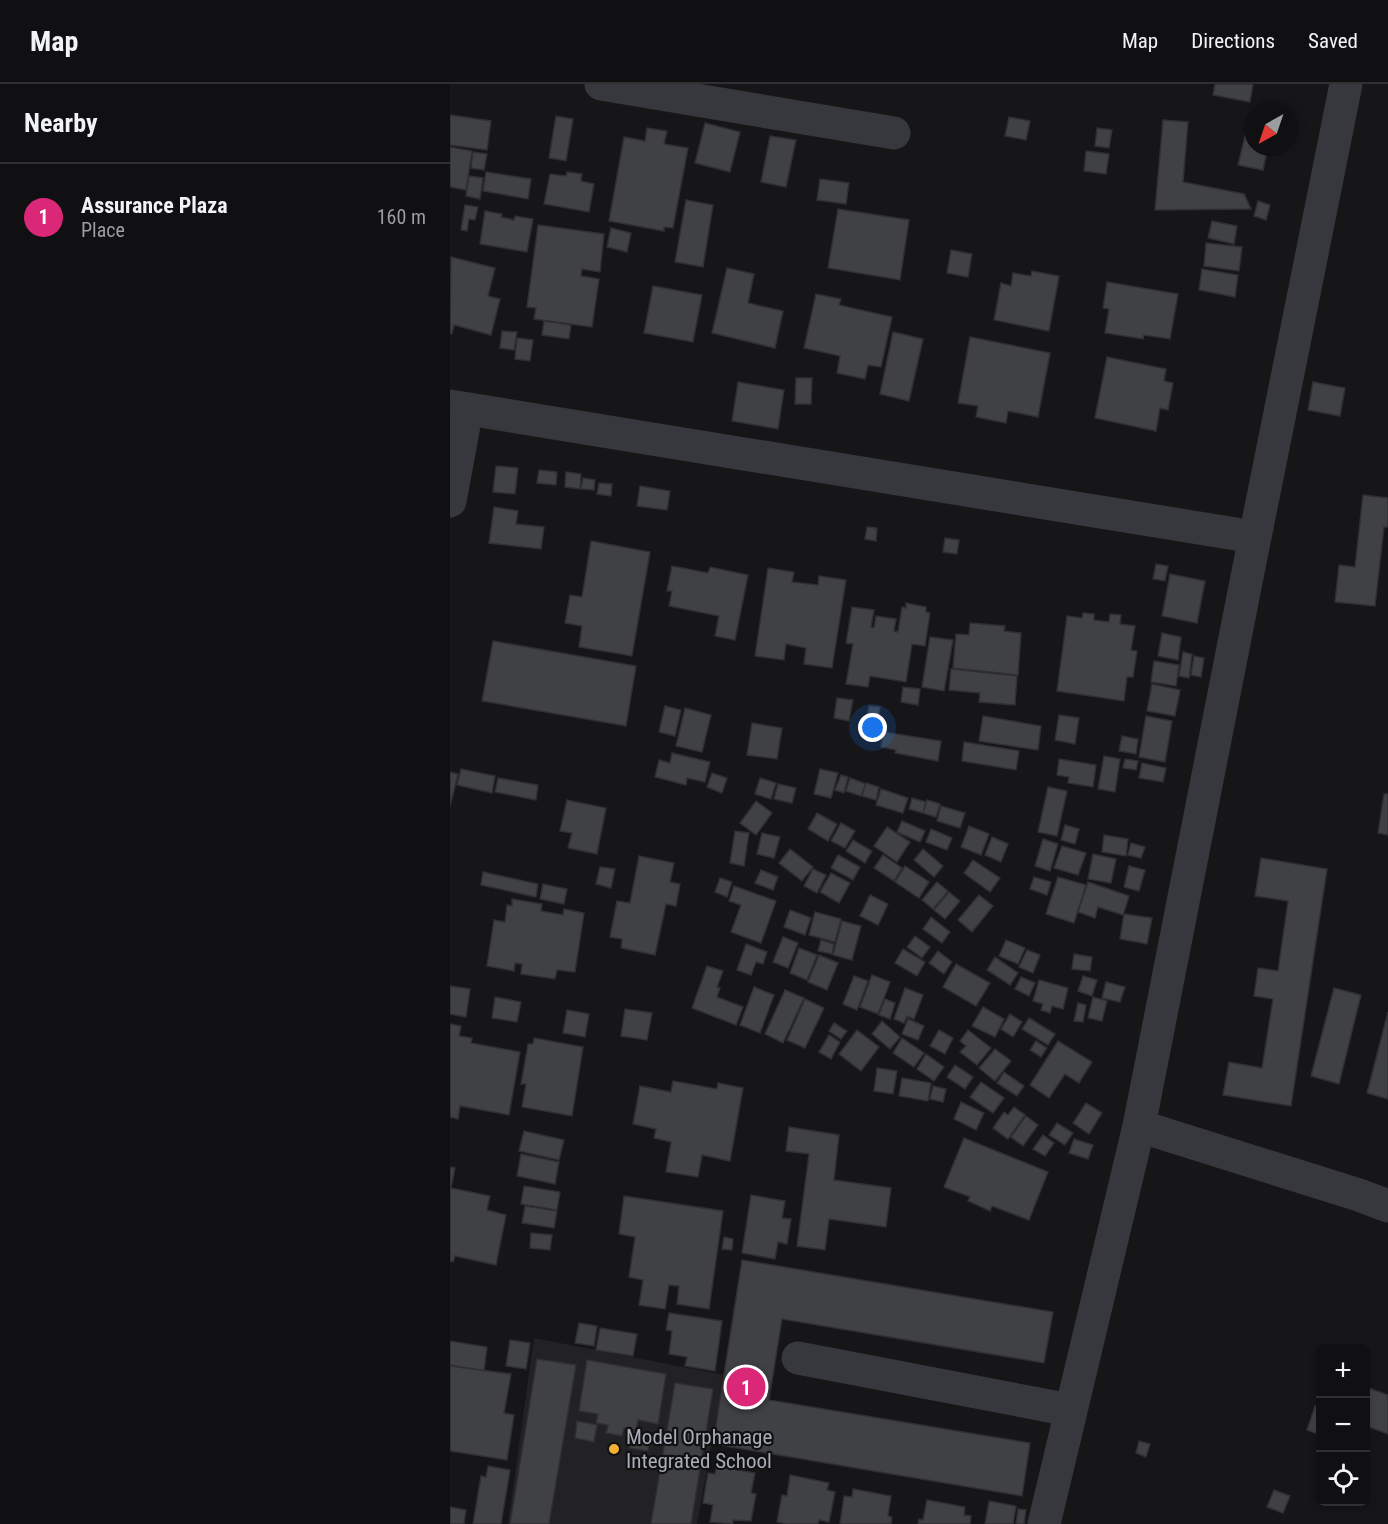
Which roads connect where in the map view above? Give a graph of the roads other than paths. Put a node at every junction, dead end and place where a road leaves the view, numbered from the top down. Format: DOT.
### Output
graph roads {
  1 [pos="601,84"];
  2 [pos="1346,84"];
  3 [pos="894,133"];
  4 [pos="458,407"];
  5 [pos="450,501"];
  6 [pos="1254,537"];
  7 [pos="1140,1126"];
  8 [pos="1388,1206"];
  9 [pos="798,1358"];
  10 [pos="1070,1410"];
  11 [pos="1044,1524"];
  1 -- 3 [label="street"];
  2 -- 6 [label="street"];
  4 -- 5 [label="street"];
  4 -- 6 [label="street"];
  6 -- 7 [label="street"];
  7 -- 8 [label="street"];
  7 -- 10 [label="street"];
  9 -- 10 [label="street"];
  10 -- 11 [label="street"];
}
